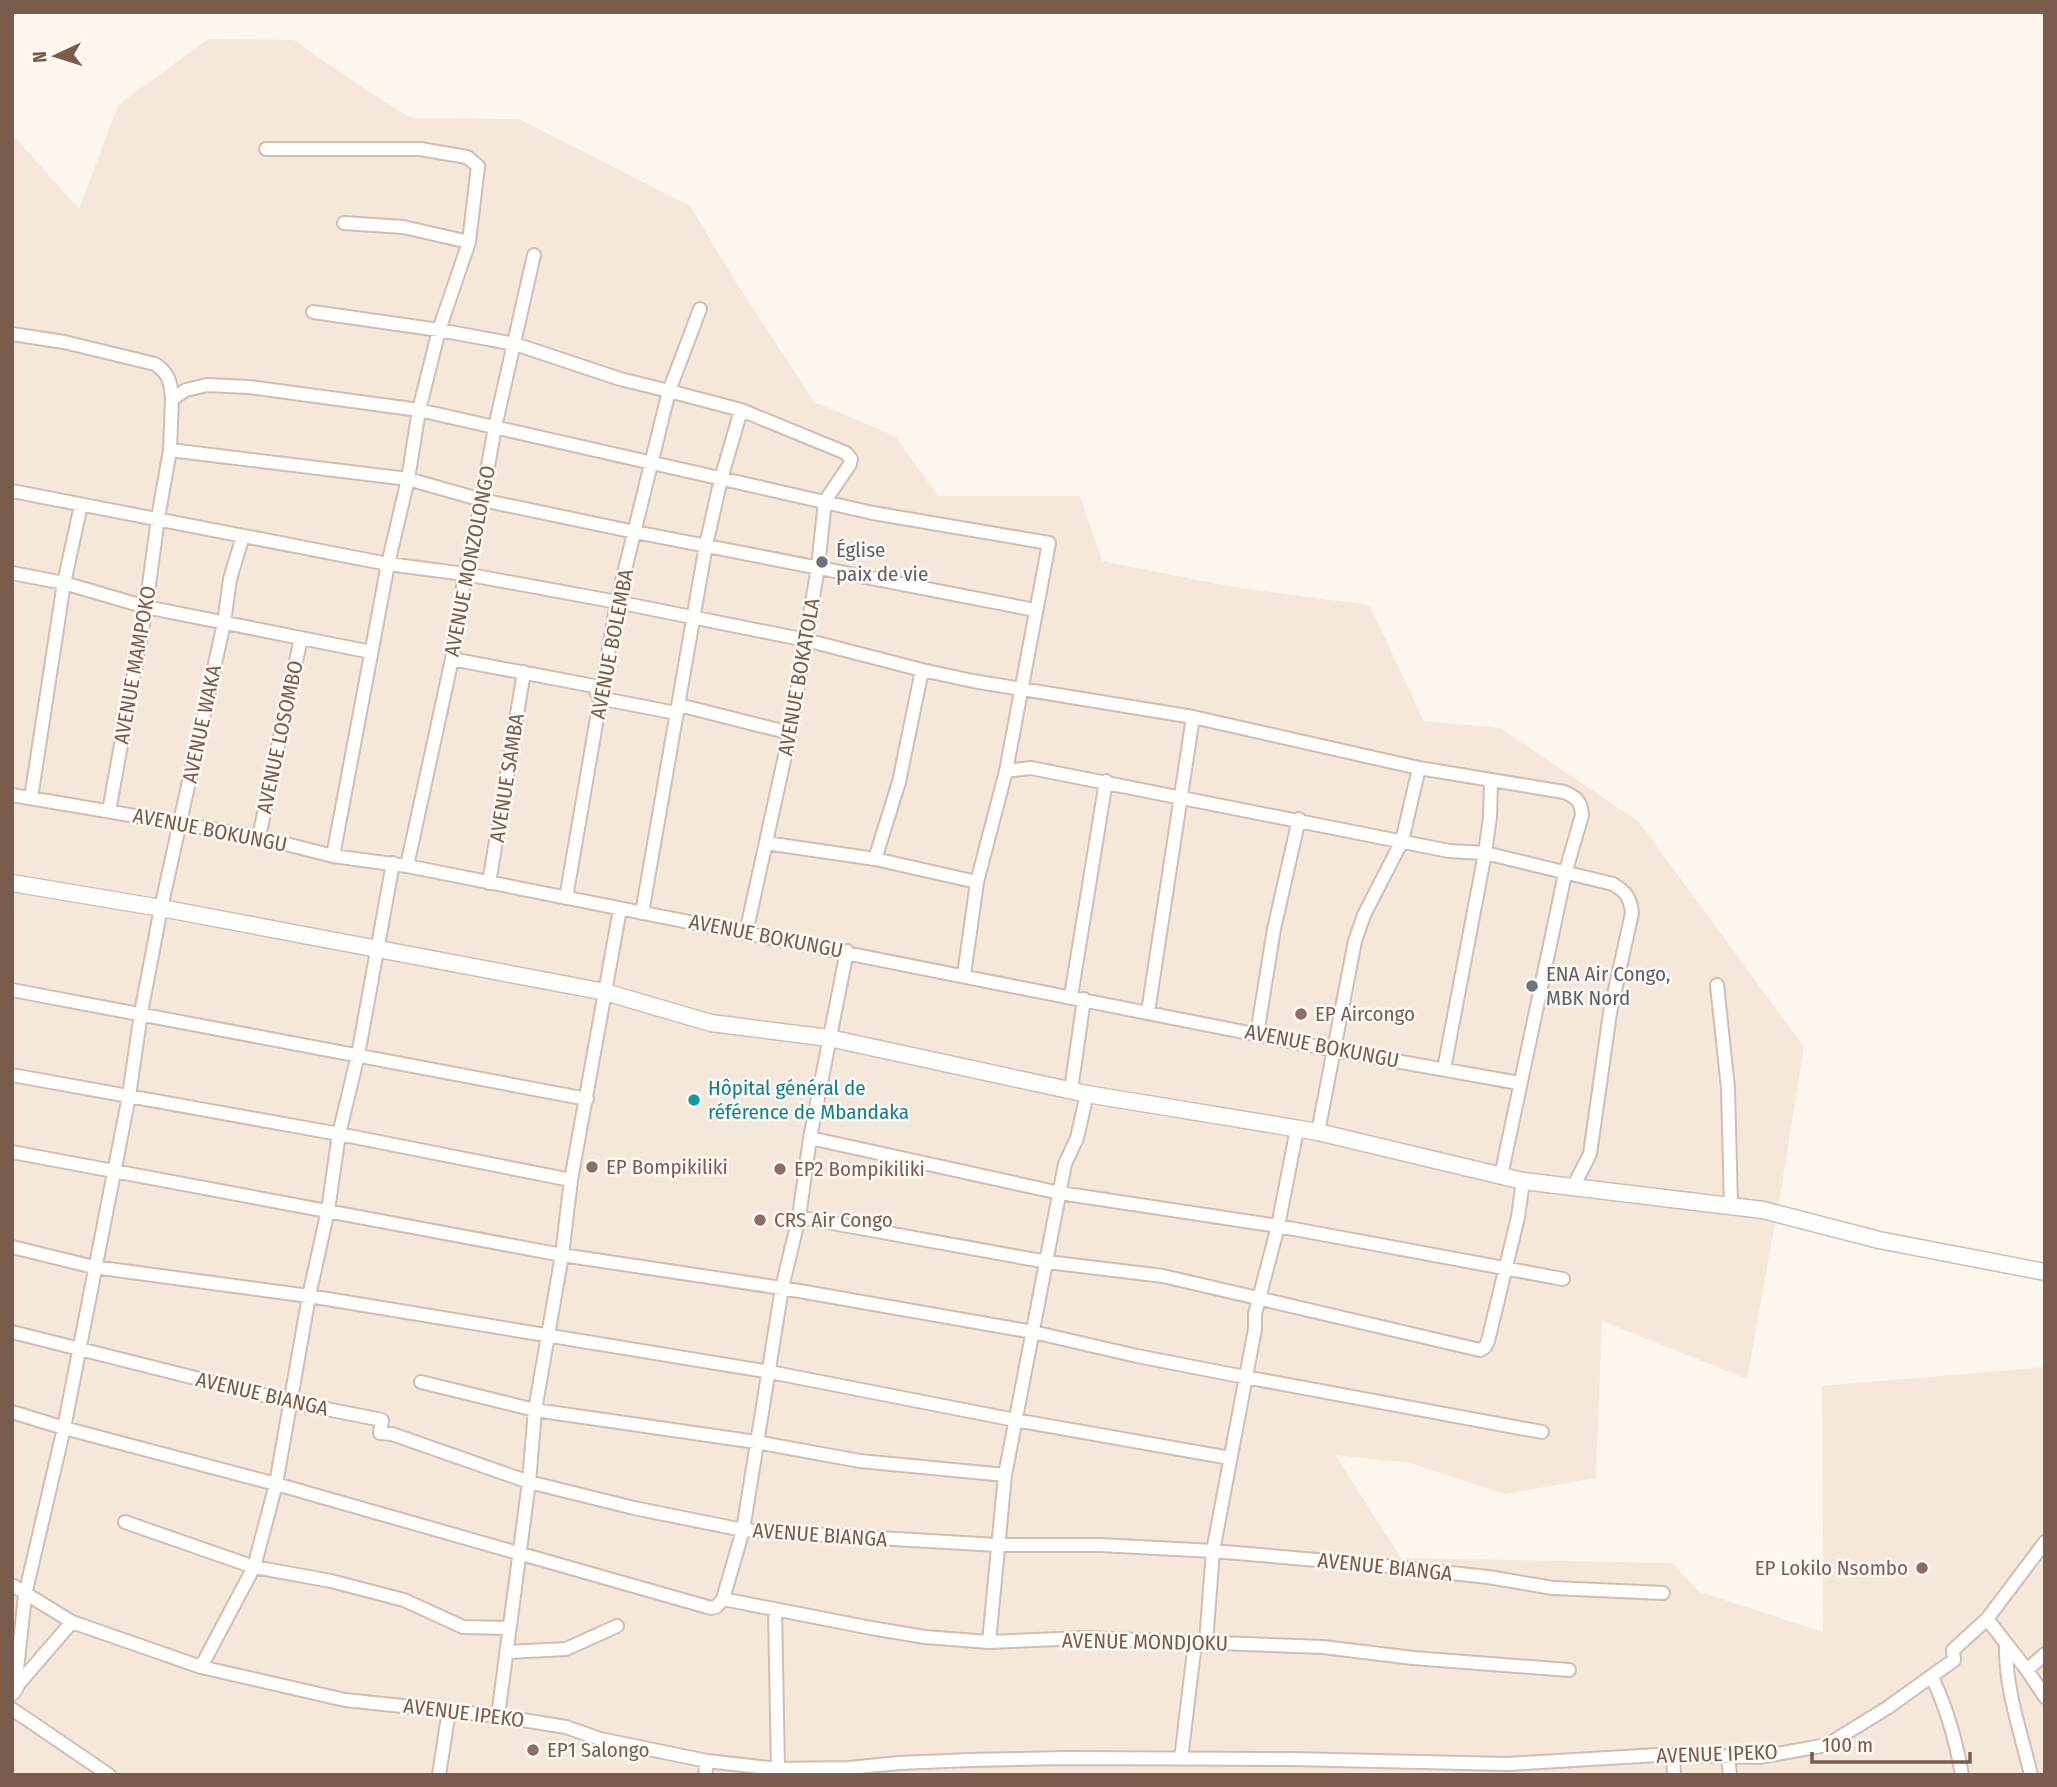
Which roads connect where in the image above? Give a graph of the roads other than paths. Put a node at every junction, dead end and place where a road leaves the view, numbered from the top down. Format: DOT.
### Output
graph roads {
  1 [pos="265,149"];
  2 [pos="344,223"];
  3 [pos="468,243"];
  4 [pos="534,256"];
  5 [pos="700,309"];
  6 [pos="313,312"];
  7 [pos="439,330"];
  8 [pos="12,334"];
  9 [pos="515,344"];
  10 [pos="668,391"];
  11 [pos="172,400"];
  12 [pos="419,410"];
  13 [pos="741,410"];
  14 [pos="495,427"];
  15 [pos="170,450"];
  16 [pos="650,463"];
  17 [pos="408,479"];
  18 [pos="721,479"];
  19 [pos="12,491"];
  20 [pos="482,500"];
  21 [pos="825,501"];
  22 [pos="81,505"];
  23 [pos="158,518"];
  24 [pos="635,532"];
  25 [pos="243,536"];
  26 [pos="706,545"];
  27 [pos="388,564"];
  28 [pos="818,566"];
  29 [pos="12,573"];
  30 [pos="465,574"];
  31 [pos="64,583"];
  32 [pos="617,602"];
  33 [pos="146,607"];
  34 [pos="1035,610"];
  35 [pos="692,618"];
  36 [pos="224,623"];
  37 [pos="301,638"];
  38 [pos="806,640"];
  39 [pos="371,652"];
  40 [pos="452,659"];
  41 [pos="922,670"];
  42 [pos="524,672"];
  43 [pos="1021,690"];
  44 [pos="599,698"];
  45 [pos="677,709"];
  46 [pos="1193,717"];
  47 [pos="790,733"];
  48 [pos="1419,768"];
  49 [pos="1006,771"];
  50 [pos="1105,781"];
  51 [pos="1491,781"];
  52 [pos="12,795"];
  53 [pos="1182,797"];
  54 [pos="31,798"];
  55 [pos="109,811"];
  56 [pos="1299,820"];
  57 [pos="181,822"];
  58 [pos="259,837"];
  59 [pos="1402,841"];
  60 [pos="766,843"];
  61 [pos="1485,853"];
  62 [pos="333,856"];
  63 [pos="875,859"];
  64 [pos="393,863"];
  65 [pos="407,866"];
  66 [pos="1565,874"];
  67 [pos="977,882"];
  68 [pos="12,883"];
  69 [pos="489,883"];
  70 [pos="566,898"];
  71 [pos="161,908"];
  72 [pos="620,909"];
  73 [pos="642,913"];
  74 [pos="746,933"];
  75 [pos="378,947"];
  76 [pos="847,951"];
  77 [pos="964,975"];
  78 [pos="1717,985"];
  79 [pos="12,989"];
  80 [pos="605,992"];
  81 [pos="1078,998"];
  82 [pos="1148,1012"];
  83 [pos="141,1013"];
  84 [pos="1257,1034"];
  85 [pos="829,1038"];
  86 [pos="1334,1050"];
  87 [pos="358,1055"];
  88 [pos="1444,1069"];
  89 [pos="12,1075"];
  90 [pos="1520,1083"];
  91 [pos="1079,1092"];
  92 [pos="129,1096"];
  93 [pos="587,1099"];
  94 [pos="1297,1129"];
  95 [pos="1318,1132"];
  96 [pos="339,1134"];
  97 [pos="810,1138"];
  98 [pos="12,1152"];
  99 [pos="113,1172"];
  100 [pos="1501,1176"];
  101 [pos="571,1180"];
  102 [pos="1523,1181"];
  103 [pos="1573,1187"];
  104 [pos="1060,1193"];
  105 [pos="1731,1208"];
  106 [pos="328,1210"];
  107 [pos="799,1217"];
  108 [pos="1278,1226"];
  109 [pos="12,1247"];
  110 [pos="562,1255"];
  111 [pos="1047,1262"];
  112 [pos="94,1267"];
  113 [pos="1505,1270"];
  114 [pos="2045,1272"];
  115 [pos="1563,1279"];
  116 [pos="782,1288"];
  117 [pos="309,1296"];
  118 [pos="1260,1300"];
  119 [pos="12,1332"];
  120 [pos="1033,1332"];
  121 [pos="549,1334"];
  122 [pos="79,1350"];
  123 [pos="771,1371"];
  124 [pos="1245,1377"];
  125 [pos="421,1382"];
  126 [pos="291,1402"];
  127 [pos="535,1410"];
  128 [pos="12,1412"];
  129 [pos="1014,1420"];
  130 [pos="64,1428"];
  131 [pos="1542,1432"];
  132 [pos="757,1442"];
  133 [pos="1230,1458"];
  134 [pos="1004,1475"];
  135 [pos="529,1482"];
  136 [pos="276,1483"];
  137 [pos="125,1522"];
  138 [pos="743,1530"];
  139 [pos="2045,1542"];
  140 [pos="997,1545"];
  141 [pos="1213,1551"];
  142 [pos="519,1553"];
  143 [pos="254,1567"];
  144 [pos="12,1585"];
  145 [pos="1663,1593"];
  146 [pos="25,1595"];
  147 [pos="723,1599"];
  148 [pos="775,1609"];
  149 [pos="1987,1619"];
  150 [pos="72,1622"];
  151 [pos="617,1626"];
  152 [pos="509,1628"];
  153 [pos="989,1642"];
  154 [pos="1200,1643"];
  155 [pos="2006,1645"];
  156 [pos="506,1652"];
  157 [pos="2045,1654"];
  158 [pos="201,1667"];
  159 [pos="1569,1670"];
  160 [pos="2027,1670"];
  161 [pos="1932,1677"];
  162 [pos="14,1690"];
  163 [pos="2045,1697"];
  164 [pos="12,1709"];
  165 [pos="449,1710"];
  166 [pos="498,1716"];
  167 [pos="1673,1755"];
  168 [pos="1728,1756"];
  169 [pos="1181,1759"];
  170 [pos="1578,1760"];
  171 [pos="707,1761"];
  172 [pos="778,1769"];
  173 [pos="1507,1769"];
  174 [pos="109,1775"];
  175 [pos="439,1775"];
  176 [pos="705,1775"];
  177 [pos="1579,1775"];
  178 [pos="1674,1775"];
  179 [pos="1730,1775"];
  180 [pos="1962,1775"];
  181 [pos="2031,1775"];
  1 -- 3 [label="street"];
  2 -- 3 [label="street"];
  3 -- 7 [label="street"];
  4 -- 9 [label="street, AVENUE MONZOLONGO"];
  5 -- 10 [label="street"];
  6 -- 7 [label="street, AVENUE BOKATOLA"];
  7 -- 9 [label="street, AVENUE BOKATOLA"];
  7 -- 12 [label="street"];
  8 -- 11 [label="street, AVENUE MAMPOKO"];
  9 -- 10 [label="street, AVENUE BOKATOLA"];
  9 -- 14 [label="street, AVENUE MONZOLONGO"];
  10 -- 13 [label="street, AVENUE BOKATOLA"];
  10 -- 16 [label="street, AVENUE BOLEMBA"];
  11 -- 12 [label="street"];
  11 -- 15 [label="street, AVENUE MAMPOKO"];
  12 -- 14 [label="street"];
  12 -- 17 [label="street"];
  13 -- 18 [label="street"];
  13 -- 21 [label="street, AVENUE BOKATOLA"];
  14 -- 16 [label="street"];
  14 -- 20 [label="street, AVENUE MONZOLONGO"];
  15 -- 17 [label="street"];
  15 -- 23 [label="street, AVENUE MAMPOKO"];
  16 -- 18 [label="street"];
  16 -- 24 [label="street, AVENUE BOLEMBA"];
  17 -- 20 [label="street"];
  17 -- 27 [label="street"];
  18 -- 21 [label="street"];
  18 -- 26 [label="street"];
  19 -- 22 [label="street"];
  20 -- 24 [label="street"];
  20 -- 30 [label="street, AVENUE MONZOLONGO"];
  21 -- 28 [label="street, AVENUE BOKATOLA"];
  21 -- 34 [label="street"];
  22 -- 23 [label="street"];
  22 -- 31 [label="street"];
  23 -- 25 [label="street"];
  23 -- 33 [label="street, AVENUE MAMPOKO"];
  24 -- 26 [label="street"];
  24 -- 32 [label="street, AVENUE BOLEMBA"];
  25 -- 27 [label="street"];
  25 -- 36 [label="street, AVENUE WAKA"];
  26 -- 28 [label="street"];
  26 -- 35 [label="street"];
  27 -- 30 [label="street"];
  27 -- 39 [label="street"];
  28 -- 34 [label="street"];
  28 -- 38 [label="street, AVENUE BOKATOLA"];
  29 -- 31 [label="street"];
  30 -- 32 [label="street"];
  30 -- 40 [label="street, AVENUE MONZOLONGO"];
  31 -- 33 [label="street"];
  31 -- 54 [label="street"];
  32 -- 35 [label="street"];
  32 -- 44 [label="street, AVENUE BOLEMBA"];
  33 -- 36 [label="street"];
  33 -- 55 [label="street, AVENUE MAMPOKO"];
  34 -- 43 [label="street"];
  35 -- 38 [label="street"];
  35 -- 45 [label="street"];
  36 -- 37 [label="street"];
  36 -- 57 [label="street, AVENUE WAKA"];
  37 -- 39 [label="street"];
  37 -- 58 [label="street, AVENUE LOSOMBO"];
  38 -- 41 [label="street"];
  38 -- 47 [label="street, AVENUE BOKATOLA"];
  39 -- 62 [label="street"];
  40 -- 42 [label="street"];
  40 -- 65 [label="street, AVENUE MONZOLONGO"];
  41 -- 43 [label="street"];
  41 -- 63 [label="street"];
  42 -- 44 [label="street"];
  42 -- 69 [label="street, AVENUE SAMBA"];
  43 -- 46 [label="street"];
  43 -- 49 [label="street"];
  44 -- 45 [label="street"];
  44 -- 70 [label="street, AVENUE BOLEMBA"];
  45 -- 47 [label="street"];
  45 -- 73 [label="street"];
  46 -- 48 [label="street"];
  46 -- 53 [label="street"];
  47 -- 60 [label="street, AVENUE BOKATOLA"];
  48 -- 51 [label="street"];
  48 -- 59 [label="street"];
  49 -- 50 [label="street"];
  49 -- 67 [label="street"];
  50 -- 53 [label="street"];
  50 -- 81 [label="street"];
  51 -- 61 [label="street"];
  51 -- 66 [label="street"];
  52 -- 54 [label="street, AVENUE BOKUNGU"];
  53 -- 56 [label="street"];
  53 -- 82 [label="street"];
  54 -- 55 [label="street, AVENUE BOKUNGU"];
  55 -- 57 [label="street, AVENUE BOKUNGU"];
  56 -- 59 [label="street"];
  56 -- 84 [label="street"];
  57 -- 58 [label="street, AVENUE BOKUNGU"];
  57 -- 71 [label="street, AVENUE WAKA"];
  58 -- 62 [label="street, AVENUE BOKUNGU"];
  59 -- 61 [label="street"];
  59 -- 86 [label="street"];
  60 -- 63 [label="street"];
  60 -- 74 [label="street, AVENUE BOKATOLA"];
  61 -- 66 [label="street"];
  61 -- 88 [label="street"];
  62 -- 64 [label="street, AVENUE BOKUNGU"];
  63 -- 67 [label="street"];
  64 -- 65 [label="street, AVENUE BOKUNGU"];
  64 -- 75 [label="street"];
  65 -- 69 [label="street, AVENUE BOKUNGU"];
  66 -- 90 [label="street"];
  66 -- 103 [label="street"];
  67 -- 77 [label="street"];
  68 -- 71 [label="street"];
  69 -- 70 [label="street, AVENUE BOKUNGU"];
  70 -- 72 [label="street, AVENUE BOKUNGU"];
  71 -- 75 [label="street"];
  71 -- 83 [label="street, AVENUE WAKA"];
  72 -- 73 [label="street, AVENUE BOKUNGU"];
  72 -- 80 [label="street"];
  73 -- 74 [label="street, AVENUE BOKUNGU"];
  74 -- 76 [label="street, AVENUE BOKUNGU"];
  75 -- 80 [label="street"];
  75 -- 87 [label="street"];
  76 -- 77 [label="street, AVENUE BOKUNGU"];
  76 -- 85 [label="street"];
  77 -- 81 [label="street, AVENUE BOKUNGU"];
  78 -- 105 [label="street"];
  79 -- 83 [label="street"];
  80 -- 85 [label="street"];
  80 -- 93 [label="street"];
  81 -- 82 [label="street, AVENUE BOKUNGU"];
  81 -- 91 [label="street"];
  82 -- 84 [label="street, AVENUE BOKUNGU"];
  83 -- 87 [label="street"];
  83 -- 92 [label="street, AVENUE WAKA"];
  84 -- 86 [label="street, AVENUE BOKUNGU"];
  85 -- 91 [label="street"];
  85 -- 97 [label="street"];
  86 -- 88 [label="street, AVENUE BOKUNGU"];
  86 -- 95 [label="street"];
  87 -- 93 [label="street"];
  87 -- 96 [label="street"];
  88 -- 90 [label="street, AVENUE BOKUNGU"];
  89 -- 92 [label="street"];
  90 -- 100 [label="street"];
  91 -- 94 [label="street"];
  91 -- 104 [label="street"];
  92 -- 96 [label="street"];
  92 -- 99 [label="street, AVENUE WAKA"];
  93 -- 101 [label="street"];
  94 -- 95 [label="street"];
  94 -- 108 [label="street"];
  95 -- 100 [label="street"];
  96 -- 101 [label="street"];
  96 -- 106 [label="street"];
  97 -- 104 [label="street"];
  97 -- 107 [label="street"];
  98 -- 99 [label="street"];
  99 -- 106 [label="street"];
  99 -- 112 [label="street, AVENUE WAKA"];
  100 -- 102 [label="street"];
  101 -- 110 [label="street"];
  102 -- 103 [label="street"];
  102 -- 113 [label="street"];
  103 -- 105 [label="street"];
  104 -- 108 [label="street"];
  104 -- 111 [label="street"];
  105 -- 114 [label="street"];
  106 -- 110 [label="street"];
  106 -- 117 [label="street"];
  107 -- 111 [label="street"];
  107 -- 116 [label="street"];
  108 -- 113 [label="street"];
  108 -- 118 [label="street"];
  109 -- 112 [label="street"];
  110 -- 116 [label="street"];
  110 -- 121 [label="street"];
  111 -- 118 [label="street"];
  111 -- 120 [label="street"];
  112 -- 117 [label="street"];
  112 -- 122 [label="street, AVENUE WAKA"];
  113 -- 115 [label="street"];
  113 -- 118 [label="street"];
  116 -- 120 [label="street"];
  116 -- 123 [label="street"];
  117 -- 121 [label="street"];
  117 -- 126 [label="street"];
  118 -- 124 [label="street"];
  119 -- 122 [label="street, AVENUE BIANGA"];
  120 -- 124 [label="street"];
  120 -- 129 [label="street"];
  121 -- 123 [label="street"];
  121 -- 127 [label="street"];
  122 -- 126 [label="street, AVENUE BIANGA"];
  122 -- 130 [label="street, AVENUE WAKA"];
  123 -- 129 [label="street"];
  123 -- 132 [label="street"];
  124 -- 131 [label="street"];
  124 -- 133 [label="street"];
  125 -- 127 [label="street"];
  126 -- 135 [label="street, AVENUE BIANGA"];
  126 -- 136 [label="street"];
  127 -- 132 [label="street"];
  127 -- 135 [label="street"];
  128 -- 130 [label="street"];
  129 -- 133 [label="street"];
  129 -- 134 [label="street"];
  130 -- 136 [label="street"];
  130 -- 146 [label="street, AVENUE WAKA"];
  132 -- 134 [label="street"];
  132 -- 138 [label="street"];
  133 -- 141 [label="street"];
  134 -- 140 [label="street"];
  135 -- 138 [label="street, AVENUE BIANGA"];
  135 -- 142 [label="street"];
  136 -- 142 [label="street"];
  136 -- 143 [label="street"];
  137 -- 143 [label="street"];
  138 -- 140 [label="street, AVENUE BIANGA"];
  138 -- 147 [label="street"];
  139 -- 149 [label="street, AVENUE IPEKO"];
  140 -- 141 [label="street, AVENUE BIANGA"];
  140 -- 153 [label="street"];
  141 -- 145 [label="street, AVENUE BIANGA"];
  141 -- 154 [label="street"];
  142 -- 147 [label="street, AVENUE MONDJOKU"];
  142 -- 152 [label="street"];
  143 -- 152 [label="street"];
  143 -- 158 [label="street"];
  144 -- 146 [label="street, AVENUE IPEKO"];
  146 -- 150 [label="street, AVENUE IPEKO"];
  146 -- 162 [label="street, AVENUE WAKA"];
  147 -- 148 [label="street, AVENUE MONDJOKU"];
  148 -- 153 [label="street, AVENUE MONDJOKU"];
  148 -- 172 [label="street"];
  149 -- 155 [label="street"];
  149 -- 161 [label="street, AVENUE IPEKO"];
  150 -- 158 [label="street, AVENUE IPEKO"];
  150 -- 162 [label="street"];
  151 -- 156 [label="street"];
  152 -- 156 [label="street"];
  153 -- 154 [label="street, AVENUE MONDJOKU"];
  154 -- 159 [label="street, AVENUE MONDJOKU"];
  154 -- 169 [label="street"];
  155 -- 160 [label="street"];
  155 -- 181 [label="street"];
  156 -- 166 [label="street"];
  157 -- 160 [label="street"];
  158 -- 165 [label="street, AVENUE IPEKO"];
  160 -- 163 [label="street"];
  161 -- 168 [label="street, AVENUE IPEKO"];
  161 -- 180 [label="street"];
  164 -- 174 [label="street"];
  165 -- 166 [label="street, AVENUE IPEKO"];
  165 -- 175 [label="street"];
  166 -- 171 [label="street, AVENUE IPEKO"];
  167 -- 168 [label="street, AVENUE IPEKO"];
  167 -- 170 [label="street, AVENUE IPEKO"];
  167 -- 178 [label="street"];
  168 -- 179 [label="street"];
  169 -- 172 [label="street, AVENUE IPEKO"];
  169 -- 173 [label="street, AVENUE IPEKO"];
  170 -- 173 [label="street, AVENUE IPEKO"];
  170 -- 177 [label="street"];
  171 -- 172 [label="street, AVENUE IPEKO"];
  171 -- 176 [label="street"];
}
